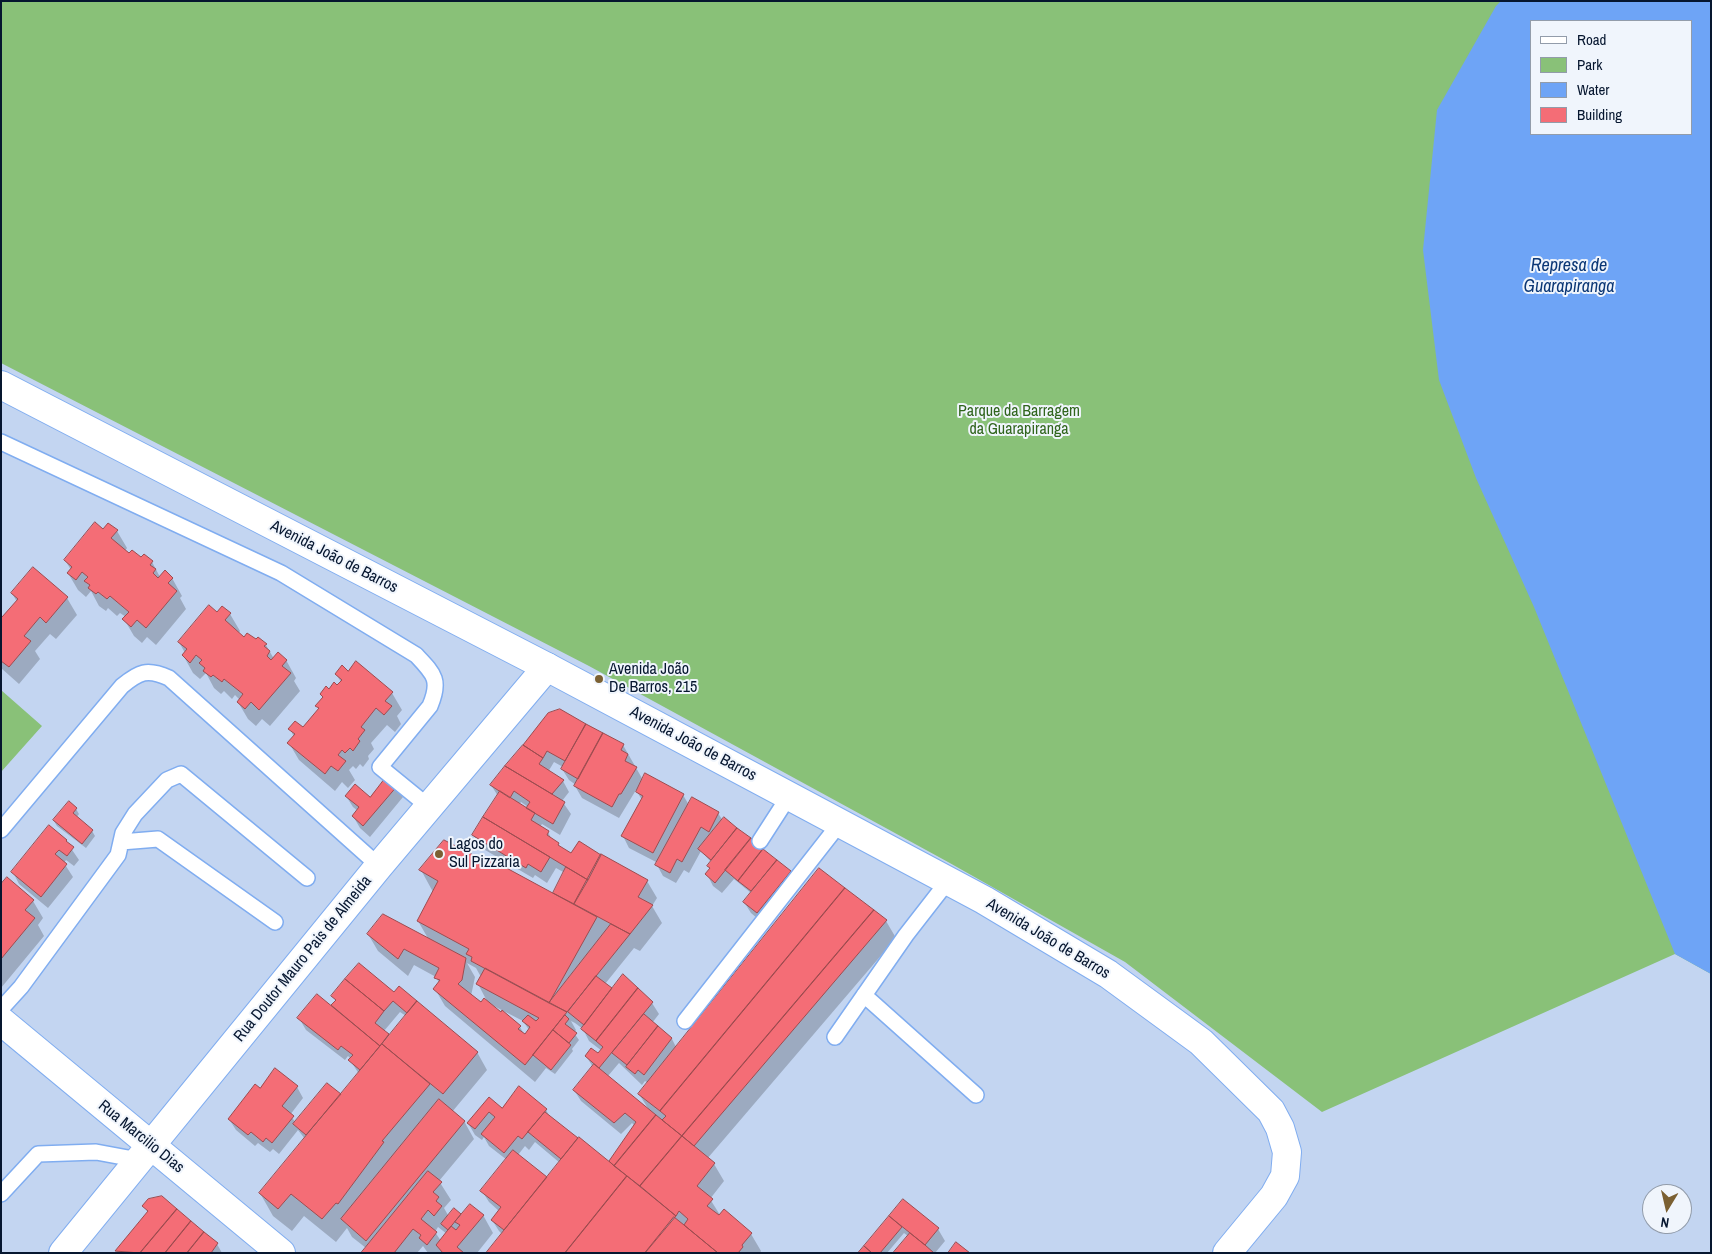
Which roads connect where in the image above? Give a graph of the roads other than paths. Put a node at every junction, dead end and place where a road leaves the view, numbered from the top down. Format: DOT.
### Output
graph roads {
  1 [pos="1,385"];
  2 [pos="1,442"];
  3 [pos="547,667"];
  4 [pos="789,796"];
  5 [pos="425,803"];
  6 [pos="840,823"];
  7 [pos="1,830"];
  8 [pos="760,841"];
  9 [pos="121,842"];
  10 [pos="375,862"];
  11 [pos="307,878"];
  12 [pos="948,881"];
  13 [pos="275,922"];
  14 [pos="864,996"];
  15 [pos="1,1009"];
  16 [pos="685,1021"];
  17 [pos="1,1022"];
  18 [pos="835,1037"];
  19 [pos="976,1095"];
  20 [pos="145,1152"];
  21 [pos="1,1194"];
  22 [pos="63,1253"];
  23 [pos="281,1253"];
  24 [pos="1226,1253"];
  1 -- 3 [label="street, Avenida João de Barros"];
  2 -- 5 [label="lane"];
  3 -- 4 [label="street, Avenida João de Barros"];
  3 -- 5 [label="street, Rua Doutor Mauro Pais de Almeida"];
  4 -- 6 [label="street, Avenida João de Barros"];
  4 -- 8 [label="lane"];
  5 -- 10 [label="street, Rua Doutor Mauro Pais de Almeida"];
  6 -- 12 [label="street, Avenida João de Barros"];
  6 -- 16 [label="lane"];
  7 -- 10 [label="lane"];
  9 -- 11 [label="lane"];
  9 -- 13 [label="lane"];
  9 -- 15 [label="lane"];
  10 -- 20 [label="street, Rua Doutor Mauro Pais de Almeida"];
  12 -- 14 [label="lane"];
  12 -- 24 [label="street, Avenida João de Barros"];
  14 -- 18 [label="lane"];
  14 -- 19 [label="lane"];
  17 -- 20 [label="street, Rua Marcilio Dias"];
  20 -- 21 [label="lane"];
  20 -- 22 [label="street, Rua Doutor Mauro Pais de Almeida"];
  20 -- 23 [label="street, Rua Marcilio Dias"];
}
